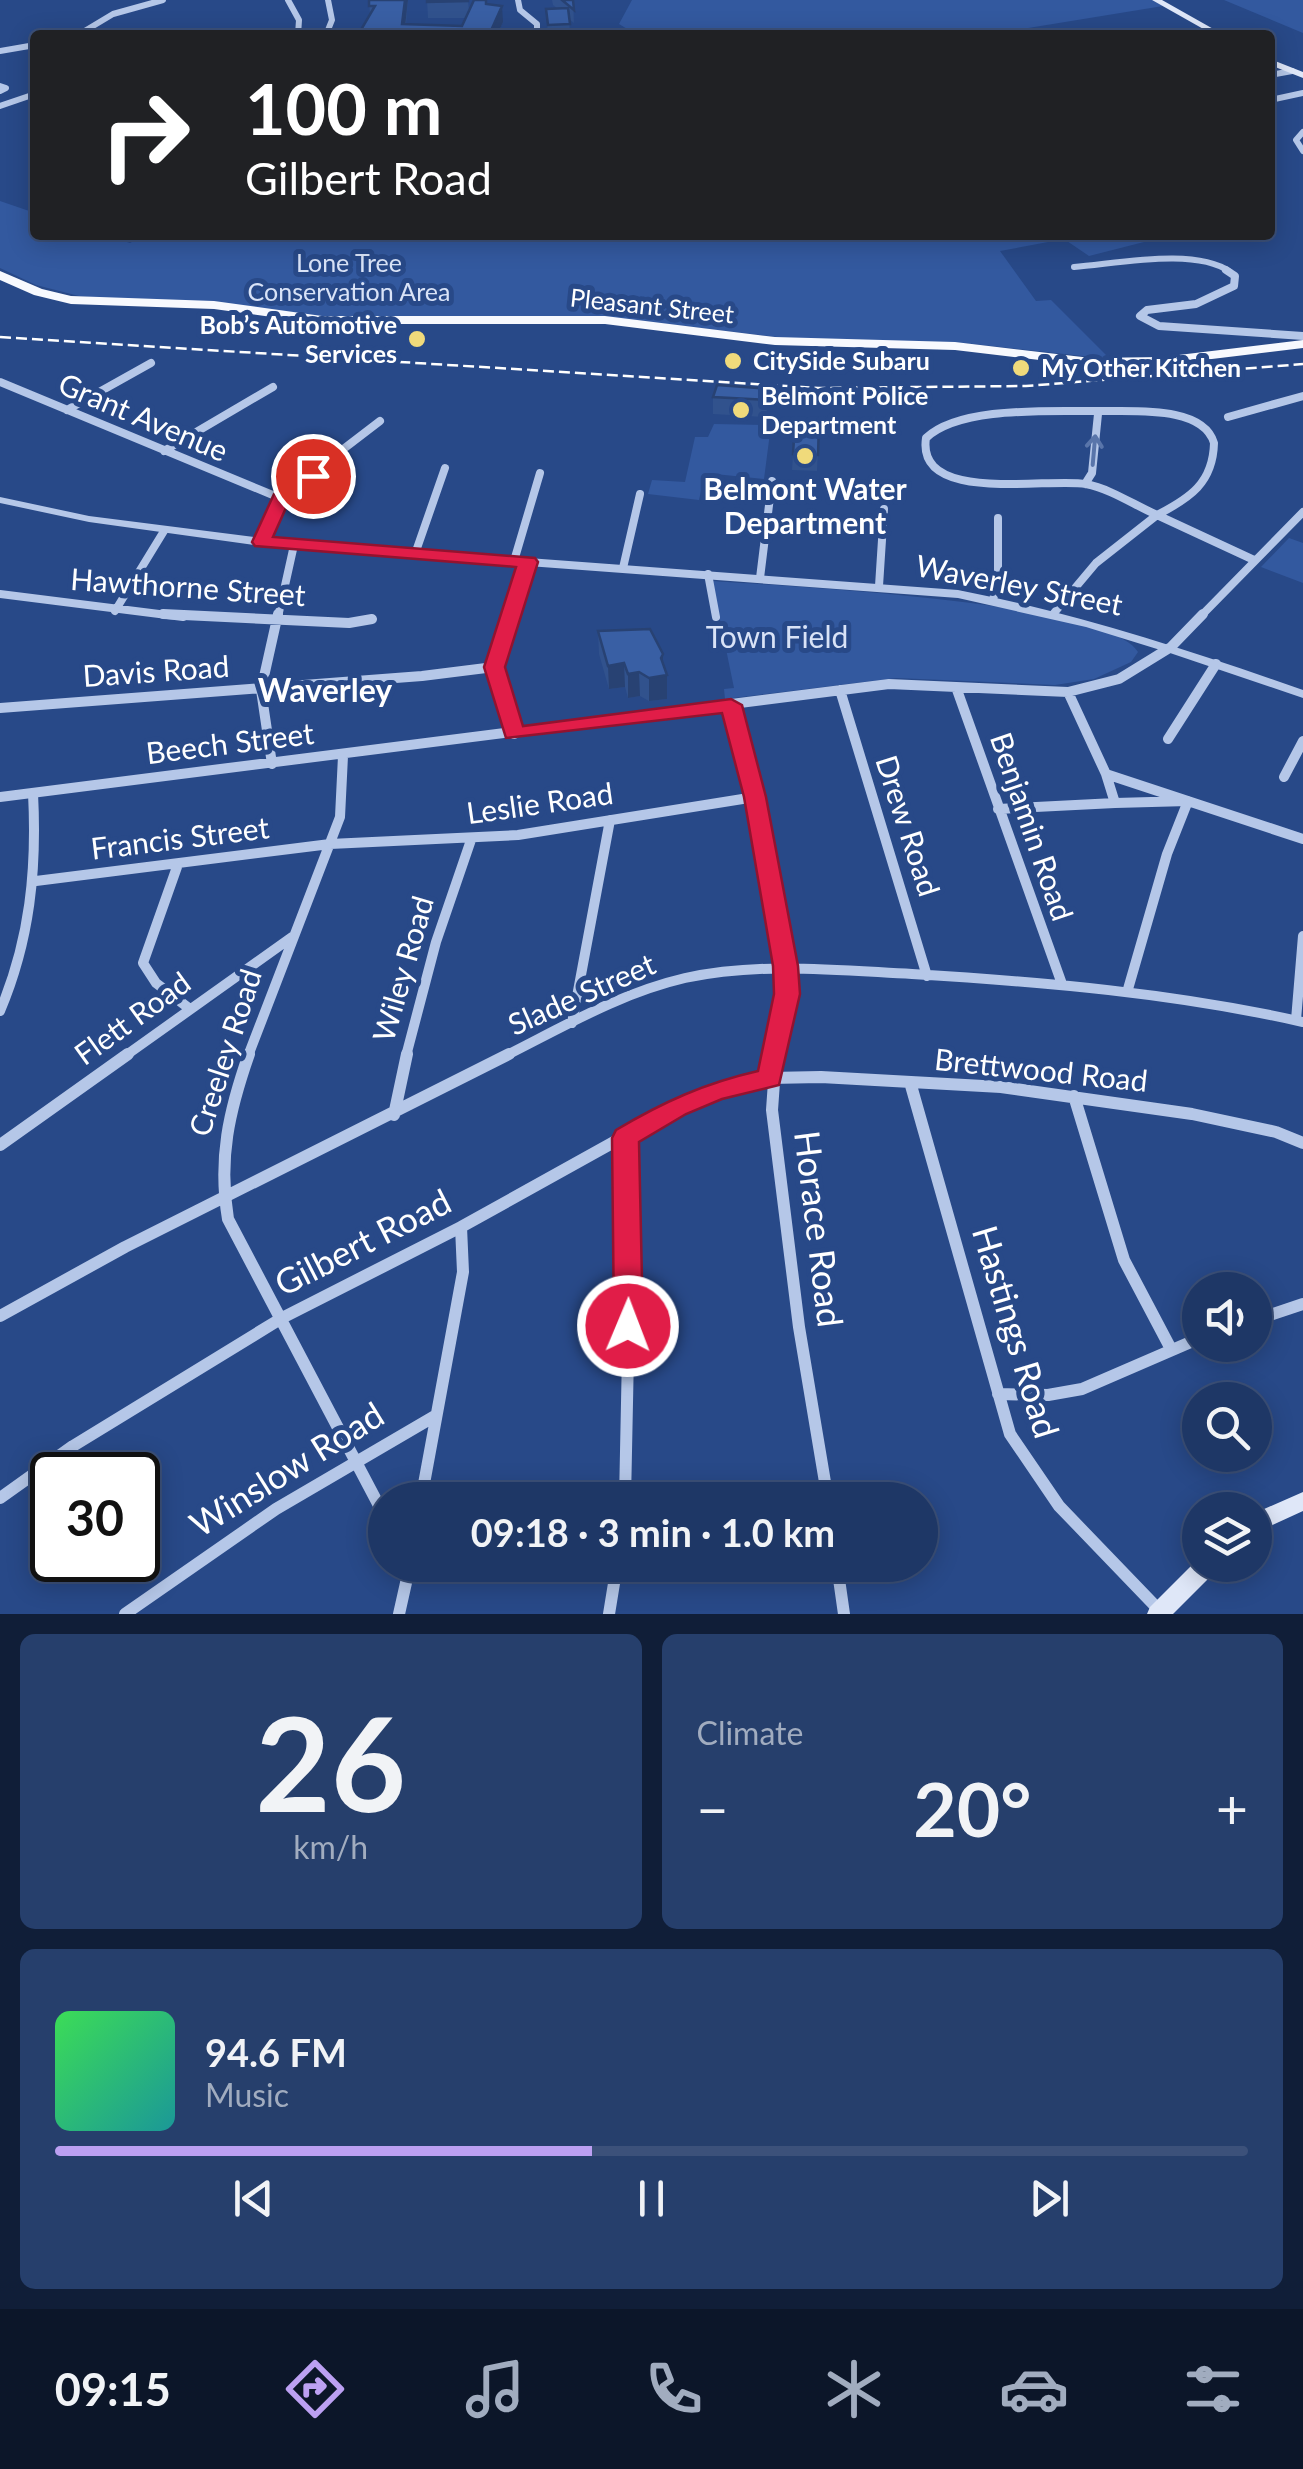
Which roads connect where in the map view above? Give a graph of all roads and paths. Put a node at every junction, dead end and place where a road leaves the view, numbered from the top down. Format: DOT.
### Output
graph roads {
  1 [pos="163,0"];
  2 [pos="288,0"];
  3 [pos="328,0"];
  4 [pos="518,0"];
  5 [pos="1156,0"];
  6 [pos="86,30"];
  7 [pos="298,30"];
  8 [pos="328,30"];
  9 [pos="537,30"];
  10 [pos="1211,30"];
  11 [pos="30,46"];
  12 [pos="0,51"];
  13 [pos="1275,64"];
  14 [pos="1292,71"];
  15 [pos="1275,74"];
  16 [pos="1303,76"];
  17 [pos="1303,93"];
  18 [pos="30,96"];
  19 [pos="1275,99"];
  20 [pos="0,106"];
  21 [pos="1303,132"];
  22 [pos="1303,151"];
  23 [pos="1074,267"];
  24 [pos="0,274"];
  25 [pos="1303,340"];
  26 [pos="151,364"];
  27 [pos="0,382"];
  28 [pos="273,388"];
  29 [pos="1303,396"];
  30 [pos="67,410"];
  31 [pos="1098,414"];
  32 [pos="1228,417"];
  33 [pos="380,420"];
  34 [pos="164,451"];
  35 [pos="445,468"];
  36 [pos="540,474"];
  37 [pos="772,481"];
  38 [pos="1085,484"];
  39 [pos="640,494"];
  40 [pos="280,498"];
  41 [pos="0,500"];
  42 [pos="884,509"];
  43 [pos="1303,512"];
  44 [pos="1158,516"];
  45 [pos="998,518"];
  46 [pos="164,531"];
  47 [pos="262,542"];
  48 [pos="294,545"];
  49 [pos="416,554"];
  50 [pos="1254,560"];
  51 [pos="521,561"];
  52 [pos="623,568"];
  53 [pos="708,574"];
  54 [pos="760,578"];
  55 [pos="879,586"];
  56 [pos="0,594"];
  57 [pos="993,600"];
  58 [pos="114,611"];
  59 [pos="1054,613"];
  60 [pos="716,618"];
  61 [pos="372,619"];
  62 [pos="276,622"];
  63 [pos="1171,647"];
  64 [pos="1216,664"];
  65 [pos="494,667"];
  66 [pos="956,686"];
  67 [pos="261,690"];
  68 [pos="840,690"];
  69 [pos="1068,692"];
  70 [pos="1303,694"];
  71 [pos="731,705"];
  72 [pos="0,708"];
  73 [pos="514,734"];
  74 [pos="1168,739"];
  75 [pos="1303,740"];
  76 [pos="343,756"];
  77 [pos="272,764"];
  78 [pos="1106,774"];
  79 [pos="1284,776"];
  80 [pos="33,793"];
  81 [pos="0,797"];
  82 [pos="755,797"];
  83 [pos="1188,801"];
  84 [pos="1115,802"];
  85 [pos="998,809"];
  86 [pos="610,820"];
  87 [pos="1303,839"];
  88 [pos="471,840"];
  89 [pos="330,844"];
  90 [pos="178,866"];
  91 [pos="36,881"];
  92 [pos="296,934"];
  93 [pos="1303,936"];
  94 [pos="786,966"];
  95 [pos="927,976"];
  96 [pos="1062,984"];
  97 [pos="1128,989"];
  98 [pos="190,1009"];
  99 [pos="0,1011"];
  100 [pos="1300,1021"];
  101 [pos="572,1023"];
  102 [pos="770,1078"];
  103 [pos="910,1082"];
  104 [pos="1074,1096"];
  105 [pos="394,1115"];
  106 [pos="625,1138"];
  107 [pos="1303,1143"];
  108 [pos="0,1145"];
  109 [pos="220,1200"];
  110 [pos="461,1227"];
  111 [pos="1303,1304"];
  112 [pos="1272,1314"];
  113 [pos="0,1316"];
  114 [pos="282,1318"];
  115 [pos="1182,1345"];
  116 [pos="1171,1349"];
  117 [pos="998,1394"];
  118 [pos="436,1416"];
  119 [pos="355,1457"];
  120 [pos="424,1482"];
  121 [pos="625,1482"];
  122 [pos="825,1482"];
  123 [pos="368,1483"];
  124 [pos="0,1498"];
  125 [pos="1303,1501"];
  126 [pos="1272,1515"];
  127 [pos="406,1582"];
  128 [pos="615,1582"];
  129 [pos="839,1582"];
  130 [pos="1191,1582"];
  131 [pos="1160,1613"];
  132 [pos="124,1614"];
  133 [pos="399,1614"];
  134 [pos="610,1614"];
  135 [pos="844,1614"];
  1 -- 6 [label="street"];
  2 -- 7 [label="street"];
  3 -- 8 [label="street"];
  4 -- 9 [label="street"];
  5 -- 10 [label="main road"];
  11 -- 12 [label="street"];
  13 -- 14 [label="main road"];
  14 -- 15 [label="street"];
  14 -- 16 [label="main road"];
  17 -- 19 [label="street"];
  18 -- 20 [label="street"];
  21 -- 22 [label="street"];
  23 -- 25 [label="street"];
  24 -- 25 [label="main road, Pleasant Street"];
  26 -- 30 [label="street"];
  27 -- 30 [label="street, Grant Avenue"];
  28 -- 34 [label="street"];
  29 -- 32 [label="street"];
  30 -- 34 [label="street, Grant Avenue"];
  38 -- 31 [label="street, one-way"];
  31 -- 38 [label="street"];
  31 -- 44 [label="street"];
  33 -- 40 [label="street"];
  34 -- 40 [label="street, Grant Avenue"];
  35 -- 49 [label="street"];
  36 -- 51 [label="street"];
  37 -- 54 [label="street"];
  38 -- 44 [label="street"];
  39 -- 52 [label="street"];
  40 -- 47 [label="street"];
  41 -- 46 [label="street, Waverley Street"];
  42 -- 55 [label="street"];
  43 -- 50 [label="street, Beech Street"];
  44 -- 50 [label="street"];
  44 -- 59 [label="street"];
  45 -- 57 [label="street"];
  46 -- 47 [label="street, Waverley Street"];
  46 -- 58 [label="street"];
  47 -- 48 [label="street, Waverley Street"];
  48 -- 49 [label="street, Waverley Street"];
  48 -- 62 [label="street"];
  49 -- 51 [label="street, Waverley Street"];
  50 -- 63 [label="street, Beech Street"];
  51 -- 52 [label="street, Waverley Street"];
  51 -- 65 [label="street"];
  52 -- 53 [label="street, Waverley Street"];
  53 -- 54 [label="street, Waverley Street"];
  53 -- 60 [label="street"];
  54 -- 55 [label="street, Waverley Street"];
  55 -- 57 [label="street, Waverley Street"];
  56 -- 58 [label="street, Hawthorne Street"];
  57 -- 59 [label="street, Waverley Street"];
  58 -- 62 [label="street, Hawthorne Street"];
  59 -- 63 [label="street, Waverley Street"];
  61 -- 62 [label="street, Hawthorne Street"];
  62 -- 67 [label="street"];
  63 -- 64 [label="street, Waverley Street"];
  63 -- 69 [label="street, Beech Street"];
  64 -- 70 [label="street, Waverley Street"];
  64 -- 74 [label="street"];
  65 -- 67 [label="street, Davis Road"];
  65 -- 73 [label="street"];
  66 -- 68 [label="street, Beech Street"];
  66 -- 69 [label="street, Beech Street"];
  66 -- 85 [label="street, Benjamin Road"];
  67 -- 72 [label="street, Davis Road"];
  67 -- 77 [label="street"];
  68 -- 71 [label="street, Beech Street"];
  68 -- 95 [label="street, Drew Road"];
  69 -- 78 [label="street"];
  71 -- 73 [label="street, Beech Street"];
  71 -- 82 [label="street, Horace Road"];
  73 -- 76 [label="street, Beech Street"];
  75 -- 79 [label="street"];
  76 -- 77 [label="street, Beech Street"];
  76 -- 89 [label="street, Creeley Road"];
  77 -- 80 [label="street, Beech Street"];
  78 -- 83 [label="street"];
  78 -- 84 [label="street"];
  80 -- 81 [label="street, Beech Street"];
  80 -- 91 [label="street"];
  82 -- 86 [label="street, Leslie Road"];
  82 -- 94 [label="street, Horace Road"];
  83 -- 84 [label="street"];
  83 -- 87 [label="street"];
  83 -- 97 [label="street"];
  84 -- 85 [label="street"];
  85 -- 96 [label="street, Benjamin Road"];
  86 -- 88 [label="street, Leslie Road"];
  86 -- 101 [label="street"];
  88 -- 89 [label="street, Leslie Road"];
  88 -- 105 [label="street, Wiley Road"];
  89 -- 90 [label="street, Francis Street"];
  89 -- 92 [label="street, Creeley Road"];
  90 -- 91 [label="street, Francis Street"];
  90 -- 98 [label="street"];
  91 -- 99 [label="street"];
  92 -- 98 [label="street, Flett Road"];
  92 -- 109 [label="street, Creeley Road"];
  93 -- 100 [label="street"];
  94 -- 95 [label="street, Slade Street"];
  94 -- 101 [label="street, Slade Street"];
  94 -- 102 [label="street, Horace Road"];
  95 -- 96 [label="street, Slade Street"];
  96 -- 97 [label="street, Slade Street"];
  97 -- 100 [label="street, Slade Street"];
  98 -- 108 [label="street, Flett Road"];
  101 -- 105 [label="street, Slade Street"];
  102 -- 103 [label="street, Brettwood Road"];
  102 -- 106 [label="street, Gilbert Road"];
  102 -- 122 [label="street, Horace Road"];
  103 -- 104 [label="street, Brettwood Road"];
  103 -- 117 [label="street, Hastings Road"];
  104 -- 107 [label="street, Brettwood Road"];
  104 -- 116 [label="street"];
  105 -- 109 [label="street, Slade Street"];
  106 -- 110 [label="street, Gilbert Road"];
  106 -- 121 [label="street"];
  109 -- 113 [label="street, Slade Street"];
  109 -- 114 [label="street"];
  110 -- 114 [label="street, Gilbert Road"];
  110 -- 118 [label="street"];
  111 -- 112 [label="street"];
  114 -- 119 [label="street"];
  114 -- 124 [label="street, Gilbert Road"];
  115 -- 116 [label="street"];
  116 -- 117 [label="street"];
  117 -- 131 [label="street, Hastings Road"];
  118 -- 119 [label="street, Winslow Road"];
  118 -- 120 [label="street"];
  119 -- 123 [label="street"];
  119 -- 132 [label="street, Winslow Road"];
  125 -- 126 [label="main road"];
  127 -- 133 [label="street"];
  128 -- 134 [label="street"];
  129 -- 135 [label="street"];
  130 -- 131 [label="main road"];
}
